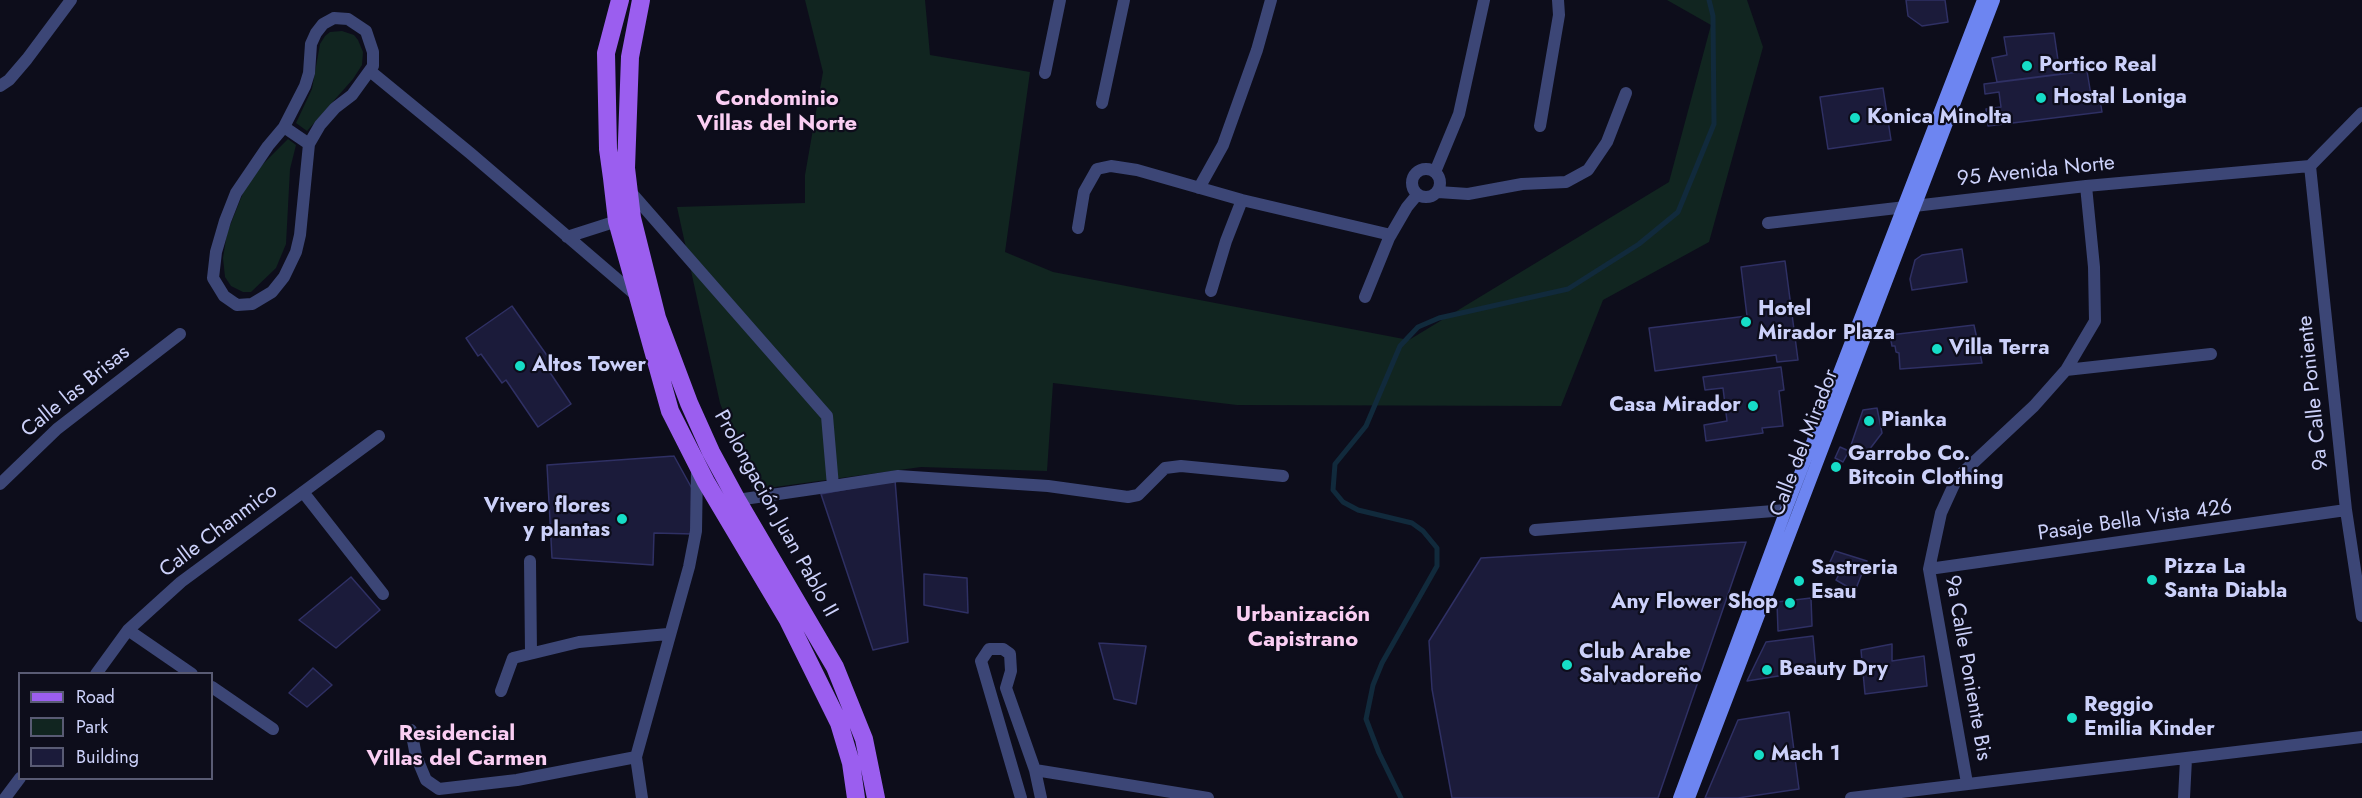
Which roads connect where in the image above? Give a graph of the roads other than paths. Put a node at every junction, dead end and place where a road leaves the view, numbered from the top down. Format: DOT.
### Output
graph roads {
  1 [pos="71,0"];
  2 [pos="620,0"];
  3 [pos="641,0"];
  4 [pos="1060,0"];
  5 [pos="1124,0"];
  6 [pos="1271,0"];
  7 [pos="1484,0"];
  8 [pos="1557,0"];
  9 [pos="1983,0"];
  10 [pos="1994,0"];
  11 [pos="370,71"];
  12 [pos="1045,73"];
  13 [pos="0,86"];
  14 [pos="1626,93"];
  15 [pos="1102,103"];
  16 [pos="2362,113"];
  17 [pos="1540,126"];
  18 [pos="284,127"];
  19 [pos="309,144"];
  20 [pos="2310,166"];
  21 [pos="1435,172"];
  22 [pos="2086,186"];
  23 [pos="627,188"];
  24 [pos="1199,188"];
  25 [pos="1438,192"];
  26 [pos="1418,195"];
  27 [pos="1242,200"];
  28 [pos="1917,205"];
  29 [pos="1904,206"];
  30 [pos="617,221"];
  31 [pos="1768,223"];
  32 [pos="1078,228"];
  33 [pos="1391,234"];
  34 [pos="567,237"];
  35 [pos="1211,291"];
  36 [pos="638,297"];
  37 [pos="1365,297"];
  38 [pos="180,333"];
  39 [pos="2211,354"];
  40 [pos="2066,370"];
  41 [pos="379,436"];
  42 [pos="698,465"];
  43 [pos="1283,476"];
  44 [pos="0,484"];
  45 [pos="833,486"];
  46 [pos="303,492"];
  47 [pos="737,500"];
  48 [pos="1786,510"];
  49 [pos="2346,510"];
  50 [pos="1534,530"];
  51 [pos="530,561"];
  52 [pos="1929,569"];
  53 [pos="383,594"];
  54 [pos="2362,616"];
  55 [pos="128,630"];
  56 [pos="668,634"];
  57 [pos="531,652"];
  58 [pos="97,672"];
  59 [pos="189,672"];
  60 [pos="213,688"];
  61 [pos="501,691"];
  62 [pos="273,729"];
  63 [pos="411,730"];
  64 [pos="2362,737"];
  65 [pos="636,757"];
  66 [pos="2186,759"];
  67 [pos="1035,770"];
  68 [pos="18,780"];
  69 [pos="1967,783"];
  70 [pos="5,798"];
  71 [pos="642,798"];
  72 [pos="856,798"];
  73 [pos="876,798"];
  74 [pos="1021,798"];
  75 [pos="1042,798"];
  76 [pos="1208,798"];
  77 [pos="1679,798"];
  78 [pos="1689,798"];
  79 [pos="1851,798"];
  80 [pos="2184,798"];
  1 -- 13 [label="street"];
  2 -- 30 [label="main road"];
  3 -- 23 [label="main road, Prolongación Juan Pablo II"];
  4 -- 12 [label="street"];
  5 -- 15 [label="street"];
  6 -- 24 [label="street"];
  7 -- 21 [label="street"];
  8 -- 17 [label="street"];
  9 -- 29 [label="main road, Calle del Mirador"];
  10 -- 28 [label="main road, Calle del Mirador"];
  11 -- 18 [label="street"];
  11 -- 19 [label="street"];
  11 -- 34 [label="street"];
  14 -- 25 [label="street"];
  16 -- 20 [label="street"];
  18 -- 19 [label="street"];
  18 -- 19 [label="street"];
  20 -- 22 [label="street, 95 Avenida Norte"];
  20 -- 49 [label="street, 9a Calle Poniente"];
  21 -- 25 [label="street"];
  21 -- 26 [label="street"];
  22 -- 28 [label="street, 95 Avenida Norte"];
  22 -- 40 [label="street, 9a Calle Poniente Bis"];
  23 -- 45 [label="street"];
  23 -- 47 [label="main road, Prolongación Juan Pablo II"];
  24 -- 27 [label="street"];
  24 -- 32 [label="street"];
  25 -- 26 [label="street"];
  26 -- 33 [label="street"];
  27 -- 33 [label="street"];
  27 -- 35 [label="street"];
  28 -- 29 [label="street, 95 Avenida Norte"];
  28 -- 78 [label="main road, Calle del Mirador"];
  29 -- 31 [label="street, 95 Avenida Norte"];
  29 -- 48 [label="main road, Calle del Mirador"];
  30 -- 34 [label="street"];
  30 -- 36 [label="main road"];
  33 -- 37 [label="street"];
  34 -- 36 [label="street"];
  36 -- 42 [label="main road"];
  38 -- 44 [label="street, Calle las Brisas"];
  39 -- 40 [label="street"];
  40 -- 52 [label="street, 9a Calle Poniente Bis"];
  41 -- 46 [label="street, Calle Chanmico"];
  42 -- 56 [label="street"];
  42 -- 72 [label="main road"];
  43 -- 45 [label="street"];
  45 -- 47 [label="street"];
  46 -- 53 [label="street"];
  46 -- 55 [label="street, Calle Chanmico"];
  47 -- 73 [label="main road, Prolongación Juan Pablo II"];
  48 -- 50 [label="street"];
  48 -- 77 [label="main road, Calle del Mirador"];
  49 -- 52 [label="street, Pasaje Bella Vista 426"];
  49 -- 54 [label="street, 9a Calle Poniente"];
  51 -- 57 [label="street"];
  52 -- 69 [label="street, 9a Calle Poniente Bis"];
  55 -- 58 [label="street, Calle Chanmico"];
  55 -- 59 [label="street"];
  56 -- 57 [label="street"];
  56 -- 65 [label="street"];
  57 -- 61 [label="street"];
  60 -- 62 [label="street"];
  63 -- 65 [label="street"];
  64 -- 66 [label="street"];
  65 -- 71 [label="street"];
  66 -- 69 [label="street"];
  66 -- 80 [label="street"];
  67 -- 74 [label="street"];
  67 -- 75 [label="street"];
  67 -- 76 [label="street"];
  68 -- 70 [label="street"];
  69 -- 79 [label="street"];
}
